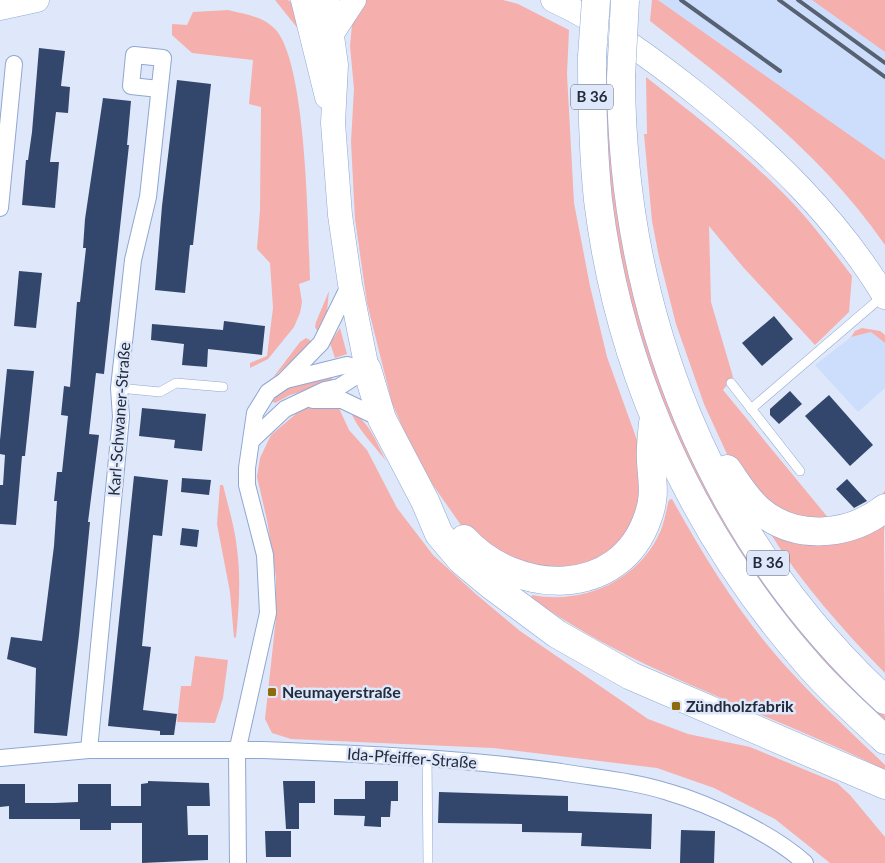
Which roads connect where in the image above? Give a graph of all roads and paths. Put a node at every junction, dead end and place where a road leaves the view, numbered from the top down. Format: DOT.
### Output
graph roads {
  1 [pos="303,0"];
  2 [pos="327,0"];
  3 [pos="354,0"];
  4 [pos="553,0"];
  5 [pos="596,0"];
  6 [pos="625,0"];
  7 [pos="333,32"];
  8 [pos="14,64"];
  9 [pos="159,89"];
  10 [pos="333,123"];
  11 [pos="0,208"];
  12 [pos="350,284"];
  13 [pos="885,296"];
  14 [pos="367,369"];
  15 [pos="284,381"];
  16 [pos="731,383"];
  17 [pos="223,387"];
  18 [pos="119,388"];
  19 [pos="305,400"];
  20 [pos="682,405"];
  21 [pos="751,409"];
  22 [pos="653,416"];
  23 [pos="382,419"];
  24 [pos="252,440"];
  25 [pos="800,471"];
  26 [pos="425,501"];
  27 [pos="885,508"];
  28 [pos="885,700"];
  29 [pos="885,740"];
  30 [pos="89,750"];
  31 [pos="237,752"];
  32 [pos="427,757"];
  33 [pos="0,758"];
  34 [pos="885,785"];
  35 [pos="238,863"];
  36 [pos="428,863"];
  37 [pos="805,863"];
  1 -- 10 [label="main road"];
  2 -- 7 [label="main road"];
  3 -- 7 [label="main road"];
  4 -- 13 [label="main road"];
  5 -- 22 [label="highway, B 36, bridge"];
  6 -- 20 [label="highway, B 36, bridge"];
  7 -- 10 [label="main road"];
  8 -- 11 [label="street"];
  9 -- 18 [label="street, Karl-Schwaner-Straße"];
  10 -- 12 [label="main road"];
  12 -- 14 [label="main road"];
  12 -- 15 [label="street"];
  13 -- 21 [label="lane"];
  14 -- 15 [label="street"];
  14 -- 19 [label="street"];
  14 -- 23 [label="highway"];
  15 -- 24 [label="street"];
  16 -- 21 [label="lane"];
  17 -- 18 [label="lane"];
  18 -- 30 [label="street, Karl-Schwaner-Straße"];
  19 -- 23 [label="street"];
  19 -- 24 [label="street"];
  20 -- 27 [label="highway"];
  20 -- 28 [label="highway, B 36"];
  21 -- 25 [label="lane"];
  22 -- 26 [label="highway"];
  22 -- 29 [label="highway, B 36"];
  23 -- 26 [label="highway"];
  24 -- 31 [label="street"];
  26 -- 34 [label="highway"];
  30 -- 31 [label="street, Ida-Pfeiffer-Straße"];
  30 -- 33 [label="street, Ida-Pfeiffer-Straße"];
  31 -- 32 [label="street, Ida-Pfeiffer-Straße"];
  31 -- 35 [label="street"];
  32 -- 36 [label="lane"];
  32 -- 37 [label="street, Ida-Pfeiffer-Straße"];
}
